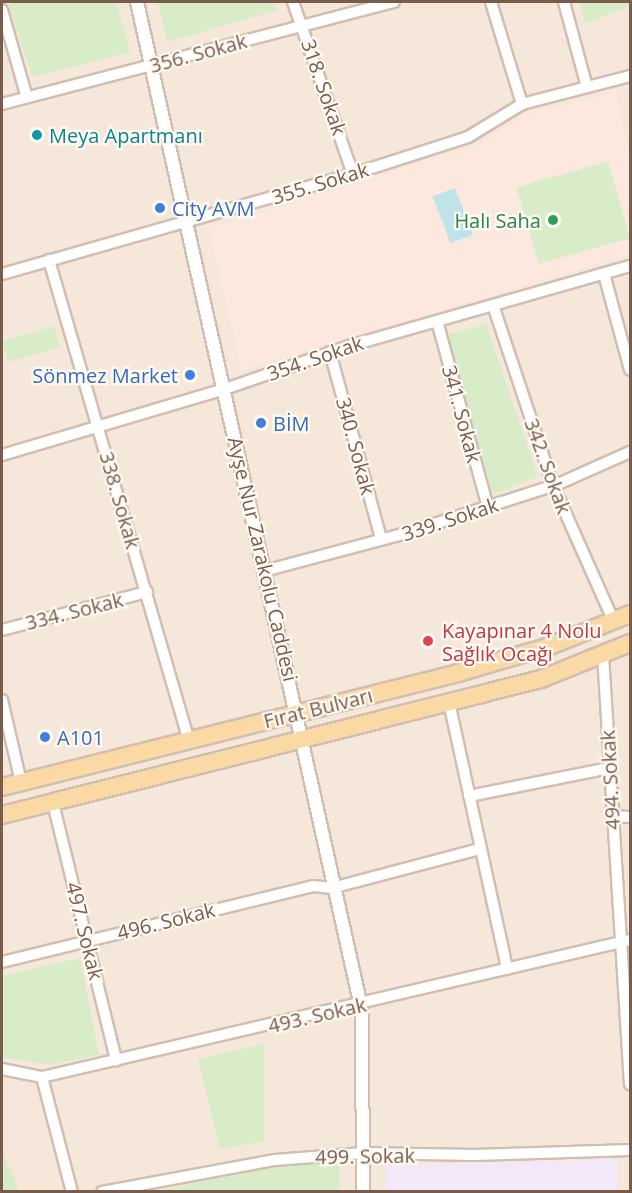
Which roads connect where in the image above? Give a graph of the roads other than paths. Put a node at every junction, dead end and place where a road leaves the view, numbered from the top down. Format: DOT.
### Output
graph roads {
  1 [pos="137,2"];
  2 [pos="293,2"];
  3 [pos="394,2"];
  4 [pos="491,2"];
  5 [pos="564,2"];
  6 [pos="2,10"];
  7 [pos="302,25"];
  8 [pos="153,65"];
  9 [pos="630,76"];
  10 [pos="587,87"];
  11 [pos="27,98"];
  12 [pos="2,104"];
  13 [pos="522,104"];
  14 [pos="353,174"];
  15 [pos="187,220"];
  16 [pos="49,260"];
  17 [pos="630,266"];
  18 [pos="2,274"];
  19 [pos="604,274"];
  20 [pos="493,305"];
  21 [pos="437,321"];
  22 [pos="330,352"];
  23 [pos="630,370"];
  24 [pos="225,389"];
  25 [pos="98,426"];
  26 [pos="630,452"];
  27 [pos="2,455"];
  28 [pos="554,485"];
  29 [pos="488,507"];
  30 [pos="381,539"];
  31 [pos="264,571"];
  32 [pos="147,592"];
  33 [pos="630,614"];
  34 [pos="614,622"];
  35 [pos="2,630"];
  36 [pos="630,643"];
  37 [pos="603,655"];
  38 [pos="2,700"];
  39 [pos="449,702"];
  40 [pos="297,715"];
  41 [pos="189,741"];
  42 [pos="303,741"];
  43 [pos="609,768"];
  44 [pos="21,782"];
  45 [pos="2,787"];
  46 [pos="469,796"];
  47 [pos="53,802"];
  48 [pos="2,815"];
  49 [pos="611,816"];
  50 [pos="630,817"];
  51 [pos="480,849"];
  52 [pos="332,888"];
  53 [pos="87,940"];
  54 [pos="627,940"];
  55 [pos="2,962"];
  56 [pos="507,969"];
  57 [pos="360,1006"];
  58 [pos="116,1060"];
  59 [pos="2,1069"];
  60 [pos="42,1077"];
  61 [pos="630,1084"];
  62 [pos="630,1150"];
  63 [pos="364,1153"];
  64 [pos="72,1191"];
  65 [pos="102,1191"];
  66 [pos="363,1191"];
  1 -- 8 [label="street, Ayşe Nur Zarakolu Caddesi"];
  2 -- 7 [label="street, 318. Sokak"];
  3 -- 7 [label="street, 356. Sokak"];
  4 -- 13 [label="street"];
  5 -- 10 [label="street"];
  6 -- 11 [label="street"];
  7 -- 8 [label="street, 356. Sokak"];
  7 -- 14 [label="street, 318. Sokak"];
  8 -- 11 [label="street, 356. Sokak"];
  8 -- 15 [label="street, Ayşe Nur Zarakolu Caddesi"];
  9 -- 10 [label="street, 355. Sokak"];
  10 -- 13 [label="street, 355. Sokak"];
  11 -- 12 [label="street, 356. Sokak"];
  13 -- 14 [label="street, 355. Sokak"];
  14 -- 15 [label="street, 355. Sokak"];
  15 -- 16 [label="street, 355. Sokak"];
  15 -- 24 [label="street, Ayşe Nur Zarakolu Caddesi"];
  16 -- 18 [label="street, 355. Sokak"];
  16 -- 25 [label="street, 338. Sokak"];
  17 -- 19 [label="street, 354. Sokak"];
  19 -- 20 [label="street, 354. Sokak"];
  19 -- 23 [label="street"];
  20 -- 21 [label="street, 354. Sokak"];
  20 -- 28 [label="street, 342. Sokak"];
  21 -- 22 [label="street, 354. Sokak"];
  21 -- 29 [label="street, 341. Sokak"];
  22 -- 24 [label="street, 354. Sokak"];
  22 -- 30 [label="street, 340. Sokak"];
  24 -- 25 [label="street, 354. Sokak"];
  24 -- 31 [label="street, Ayşe Nur Zarakolu Caddesi"];
  25 -- 27 [label="street, 354. Sokak"];
  25 -- 32 [label="street, 338. Sokak"];
  26 -- 28 [label="street, 339. Sokak"];
  28 -- 29 [label="street, 339. Sokak"];
  28 -- 34 [label="street, 342. Sokak"];
  29 -- 30 [label="street, 339. Sokak"];
  30 -- 31 [label="street, 339. Sokak"];
  31 -- 40 [label="street, Ayşe Nur Zarakolu Caddesi"];
  32 -- 35 [label="street, 334. Sokak"];
  32 -- 41 [label="street, 338. Sokak"];
  33 -- 34 [label="main road, Fırat Bulvarı"];
  34 -- 40 [label="main road, Fırat Bulvarı"];
  36 -- 37 [label="main road, Fırat Bulvarı"];
  37 -- 39 [label="main road, Fırat Bulvarı"];
  37 -- 43 [label="street, 494. Sokak"];
  38 -- 44 [label="street"];
  39 -- 42 [label="main road, Fırat Bulvarı"];
  39 -- 46 [label="street"];
  40 -- 41 [label="main road, Fırat Bulvarı"];
  40 -- 42 [label="street, Ayşe Nur Zarakolu Caddesi"];
  41 -- 44 [label="main road, Fırat Bulvarı"];
  42 -- 47 [label="main road, Fırat Bulvarı"];
  42 -- 52 [label="street, Ayşe Nur Zarakolu Caddesi"];
  43 -- 46 [label="street"];
  43 -- 49 [label="street, 494. Sokak"];
  44 -- 45 [label="main road, Fırat Bulvarı"];
  46 -- 51 [label="street"];
  47 -- 48 [label="main road, Fırat Bulvarı"];
  47 -- 53 [label="street, 497. Sokak"];
  49 -- 50 [label="street"];
  49 -- 54 [label="street, 494. Sokak"];
  51 -- 52 [label="street, 496. Sokak"];
  51 -- 56 [label="street"];
  52 -- 53 [label="street, 496. Sokak"];
  52 -- 57 [label="street, Ayşe Nur Zarakolu Caddesi"];
  53 -- 55 [label="street, 496. Sokak"];
  53 -- 58 [label="street, 497. Sokak"];
  54 -- 56 [label="street, 493. Sokak"];
  54 -- 61 [label="street, 494. Sokak"];
  56 -- 57 [label="street, 493. Sokak"];
  57 -- 58 [label="street, 493. Sokak"];
  57 -- 63 [label="street, Ayşe Nur Zarakolu Caddesi"];
  58 -- 60 [label="street, 493. Sokak"];
  59 -- 60 [label="street, 493. Sokak"];
  60 -- 64 [label="street"];
  62 -- 63 [label="street, 499. Sokak"];
  63 -- 65 [label="street, 499. Sokak"];
  63 -- 66 [label="street, Ayşe Nur Zarakolu Caddesi"];
}
